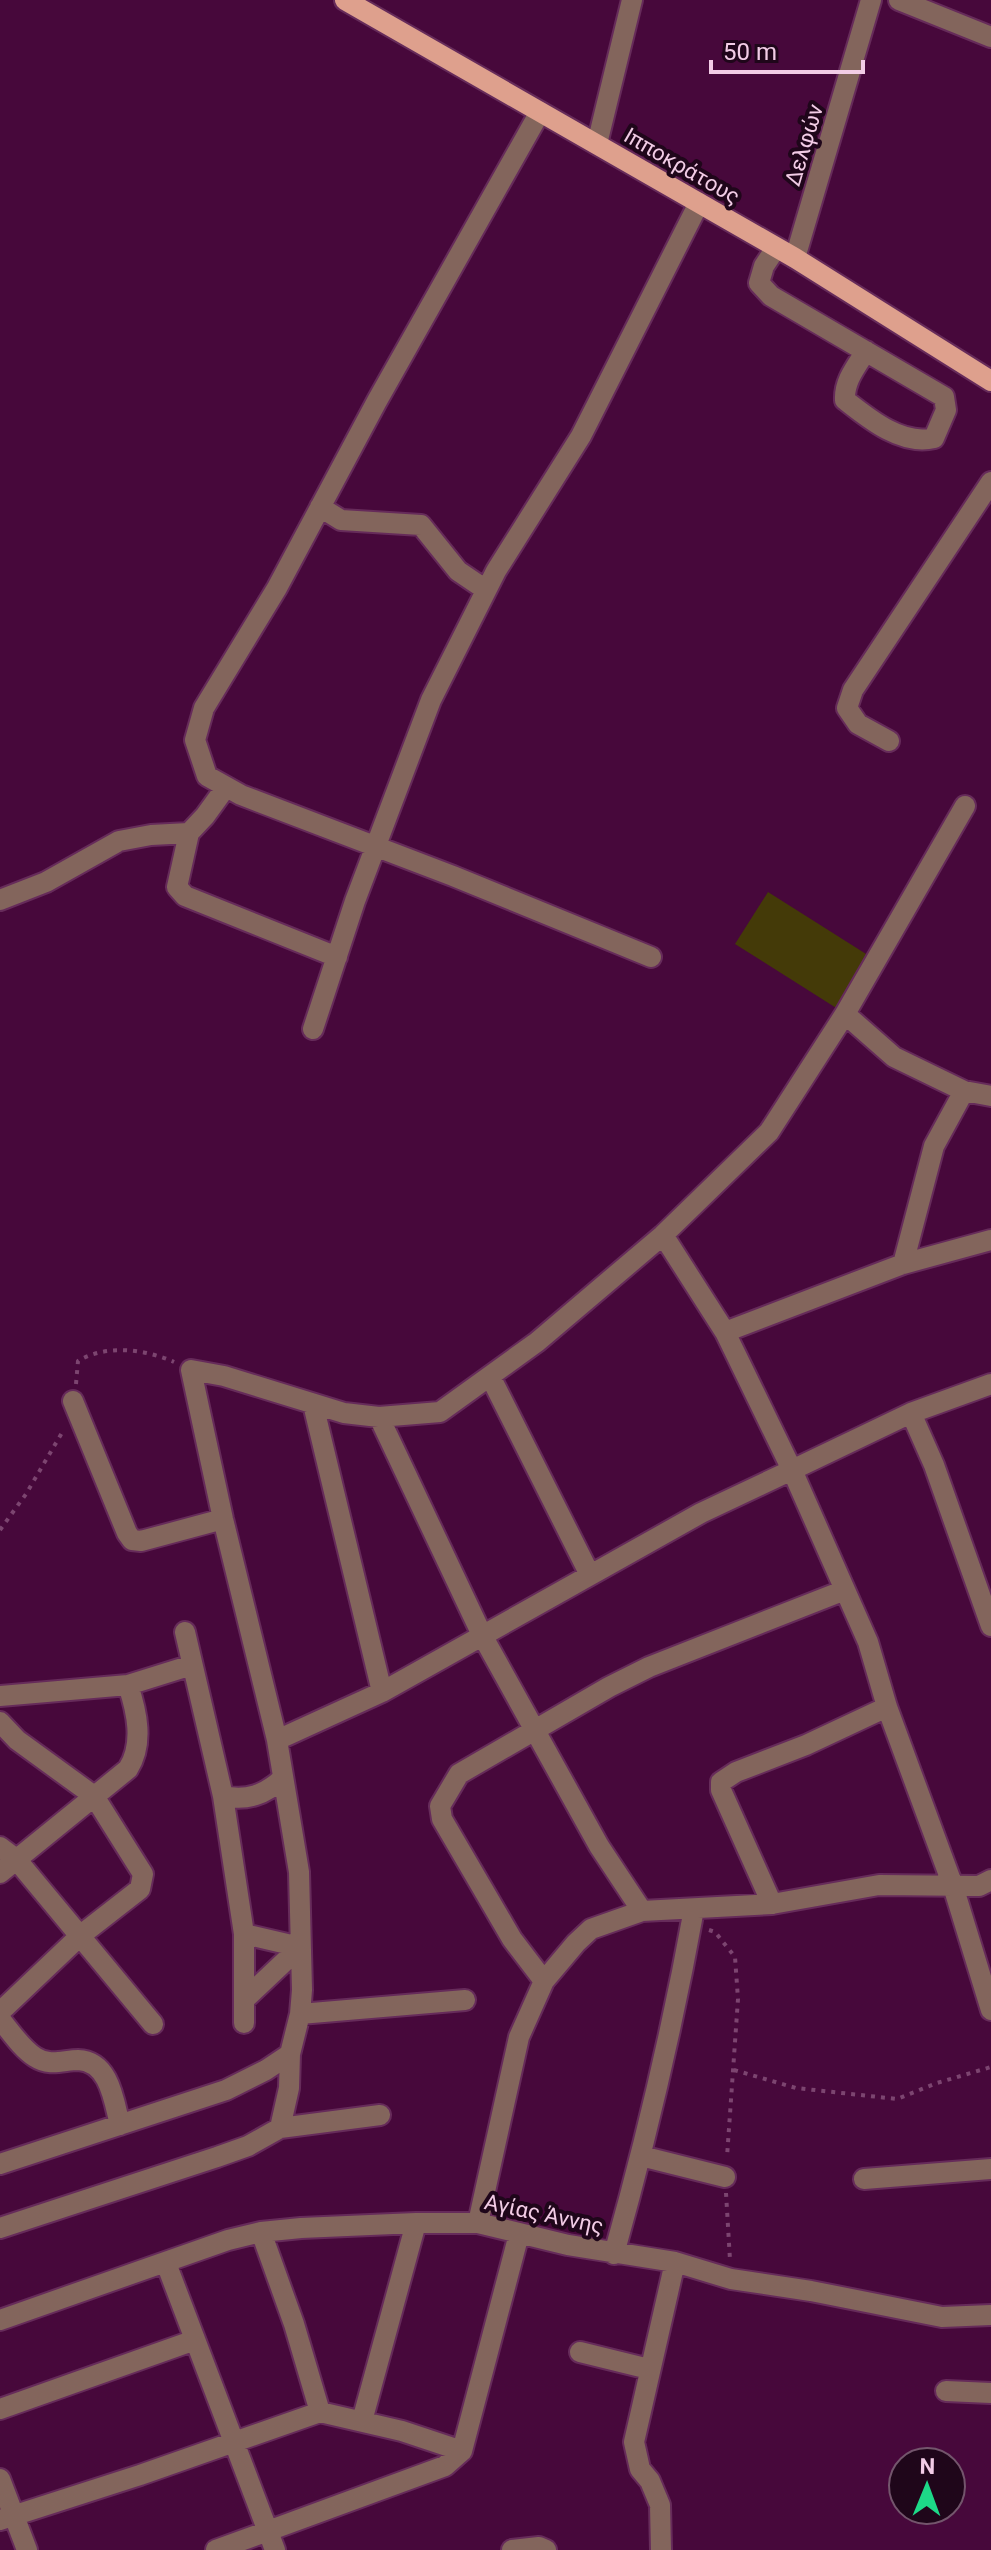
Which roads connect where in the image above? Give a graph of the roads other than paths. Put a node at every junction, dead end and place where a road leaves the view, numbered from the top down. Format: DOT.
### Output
graph roads {
  1 [pos="345,0"];
  2 [pos="632,0"];
  3 [pos="871,0"];
  4 [pos="899,0"];
  5 [pos="991,37"];
  6 [pos="540,112"];
  7 [pos="597,144"];
  8 [pos="699,203"];
  9 [pos="776,248"];
  10 [pos="795,258"];
  11 [pos="866,351"];
  12 [pos="991,381"];
  13 [pos="991,482"];
  14 [pos="320,507"];
  15 [pos="486,590"];
  16 [pos="889,741"];
  17 [pos="226,787"];
  18 [pos="965,806"];
  19 [pos="189,833"];
  20 [pos="376,846"];
  21 [pos="0,900"];
  22 [pos="337,957"];
  23 [pos="651,957"];
  24 [pos="845,1014"];
  25 [pos="313,1029"];
  26 [pos="964,1091"];
  27 [pos="991,1096"];
  28 [pos="663,1235"];
  29 [pos="991,1240"];
  30 [pos="903,1264"];
  31 [pos="725,1332"];
  32 [pos="490,1376"];
  33 [pos="991,1384"];
  34 [pos="73,1401"];
  35 [pos="313,1404"];
  36 [pos="911,1413"];
  37 [pos="379,1417"];
  38 [pos="792,1470"];
  39 [pos="223,1519"];
  40 [pos="590,1575"];
  41 [pos="845,1590"];
  42 [pos="991,1626"];
  43 [pos="185,1632"];
  44 [pos="482,1635"];
  45 [pos="192,1665"];
  46 [pos="128,1685"];
  47 [pos="382,1692"];
  48 [pos="0,1696"];
  49 [pos="887,1707"];
  50 [pos="0,1722"];
  51 [pos="536,1732"];
  52 [pos="277,1740"];
  53 [pos="283,1778"];
  54 [pos="94,1796"];
  55 [pos="223,1796"];
  56 [pos="8,1853"];
  57 [pos="0,1873"];
  58 [pos="991,1880"];
  59 [pos="953,1886"];
  60 [pos="772,1904"];
  61 [pos="642,1911"];
  62 [pos="692,1916"];
  63 [pos="244,1934"];
  64 [pos="81,1935"];
  65 [pos="300,1947"];
  66 [pos="544,1981"];
  67 [pos="246,1998"];
  68 [pos="465,2000"];
  69 [pos="991,2010"];
  70 [pos="0,2012"];
  71 [pos="300,2014"];
  72 [pos="0,2019"];
  73 [pos="244,2023"];
  74 [pos="153,2024"];
  75 [pos="290,2054"];
  76 [pos="380,2115"];
  77 [pos="120,2125"];
  78 [pos="280,2128"];
  79 [pos="641,2156"];
  80 [pos="0,2164"];
  81 [pos="991,2169"];
  82 [pos="725,2177"];
  83 [pos="864,2179"];
  84 [pos="416,2223"];
  85 [pos="478,2223"];
  86 [pos="0,2228"];
  87 [pos="261,2232"];
  88 [pos="519,2234"];
  89 [pos="614,2254"];
  90 [pos="675,2262"];
  91 [pos="166,2263"];
  92 [pos="991,2315"];
  93 [pos="0,2320"];
  94 [pos="195,2340"];
  95 [pos="580,2352"];
  96 [pos="649,2369"];
  97 [pos="946,2391"];
  98 [pos="991,2393"];
  99 [pos="0,2409"];
  100 [pos="320,2412"];
  101 [pos="362,2421"];
  102 [pos="235,2441"];
  103 [pos="462,2451"];
  104 [pos="0,2479"];
  105 [pos="7,2517"];
  106 [pos="267,2530"];
  107 [pos="27,2550"];
  108 [pos="216,2550"];
  109 [pos="275,2550"];
  110 [pos="512,2550"];
  111 [pos="546,2550"];
  112 [pos="661,2550"];
  1 -- 6 [label="main road, Ιπποκράτους"];
  2 -- 7 [label="street"];
  3 -- 10 [label="street, Δελφών"];
  4 -- 5 [label="street"];
  6 -- 7 [label="main road, Ιπποκράτους"];
  6 -- 14 [label="street"];
  7 -- 8 [label="main road, Ιπποκράτους"];
  8 -- 9 [label="main road, Ιπποκράτους"];
  8 -- 15 [label="street"];
  9 -- 10 [label="main road, Ιπποκράτους"];
  9 -- 11 [label="street"];
  10 -- 12 [label="main road, Ιπποκράτους"];
  11 -- 11 [label="street"];
  13 -- 16 [label="street"];
  14 -- 15 [label="street"];
  14 -- 17 [label="street"];
  15 -- 20 [label="street"];
  17 -- 19 [label="street"];
  17 -- 20 [label="street"];
  18 -- 24 [label="street"];
  19 -- 21 [label="street"];
  19 -- 22 [label="street"];
  20 -- 22 [label="street"];
  20 -- 23 [label="street"];
  22 -- 25 [label="street"];
  24 -- 26 [label="street"];
  24 -- 28 [label="street"];
  26 -- 27 [label="street"];
  26 -- 30 [label="street"];
  28 -- 31 [label="street"];
  28 -- 32 [label="street"];
  29 -- 30 [label="street"];
  30 -- 31 [label="street"];
  31 -- 38 [label="street"];
  32 -- 37 [label="street"];
  32 -- 40 [label="street"];
  33 -- 36 [label="street"];
  34 -- 39 [label="street"];
  35 -- 37 [label="street"];
  35 -- 39 [label="street"];
  35 -- 47 [label="street"];
  36 -- 38 [label="street"];
  36 -- 42 [label="street"];
  37 -- 44 [label="street"];
  38 -- 40 [label="street"];
  38 -- 41 [label="street"];
  39 -- 52 [label="street"];
  40 -- 44 [label="street"];
  41 -- 49 [label="street"];
  41 -- 51 [label="street"];
  43 -- 45 [label="street"];
  44 -- 47 [label="street"];
  44 -- 51 [label="street"];
  45 -- 46 [label="street"];
  45 -- 55 [label="street"];
  46 -- 48 [label="street"];
  46 -- 54 [label="street"];
  47 -- 52 [label="street"];
  49 -- 59 [label="street"];
  49 -- 60 [label="street"];
  50 -- 54 [label="street"];
  51 -- 61 [label="street"];
  51 -- 66 [label="street"];
  52 -- 53 [label="street"];
  53 -- 55 [label="street"];
  53 -- 65 [label="street"];
  54 -- 56 [label="street"];
  54 -- 64 [label="street"];
  55 -- 63 [label="street"];
  56 -- 57 [label="street"];
  56 -- 64 [label="street"];
  58 -- 59 [label="street"];
  59 -- 60 [label="street"];
  59 -- 69 [label="street"];
  60 -- 62 [label="street"];
  61 -- 62 [label="street"];
  61 -- 66 [label="street"];
  62 -- 79 [label="street"];
  63 -- 65 [label="street"];
  63 -- 67 [label="street"];
  64 -- 70 [label="street"];
  64 -- 74 [label="street"];
  65 -- 67 [label="street"];
  65 -- 71 [label="street"];
  66 -- 85 [label="street"];
  67 -- 73 [label="street"];
  68 -- 71 [label="street"];
  71 -- 75 [label="street"];
  72 -- 77 [label="street"];
  75 -- 77 [label="street"];
  75 -- 78 [label="street"];
  76 -- 78 [label="street"];
  77 -- 80 [label="street"];
  78 -- 86 [label="street"];
  79 -- 82 [label="street"];
  79 -- 89 [label="street"];
  81 -- 83 [label="street"];
  84 -- 85 [label="street, Αγίας Άννης"];
  84 -- 87 [label="street, Αγίας Άννης"];
  84 -- 101 [label="street"];
  85 -- 88 [label="street, Αγίας Άννης"];
  87 -- 91 [label="street, Αγίας Άννης"];
  87 -- 100 [label="street"];
  88 -- 89 [label="street, Αγίας Άννης"];
  88 -- 103 [label="street"];
  89 -- 90 [label="street, Αγίας Άννης"];
  90 -- 92 [label="street, Αγίας Άννης"];
  90 -- 96 [label="street"];
  91 -- 93 [label="street, Αγίας Άννης"];
  91 -- 94 [label="street"];
  94 -- 99 [label="street"];
  94 -- 102 [label="street"];
  95 -- 96 [label="street"];
  96 -- 112 [label="street"];
  97 -- 98 [label="street"];
  100 -- 101 [label="street"];
  100 -- 102 [label="street"];
  101 -- 103 [label="street"];
  102 -- 105 [label="street"];
  102 -- 106 [label="street"];
  103 -- 106 [label="street"];
  104 -- 105 [label="street"];
  105 -- 107 [label="street"];
  106 -- 108 [label="street"];
  106 -- 109 [label="street"];
  110 -- 111 [label="street"];
}
